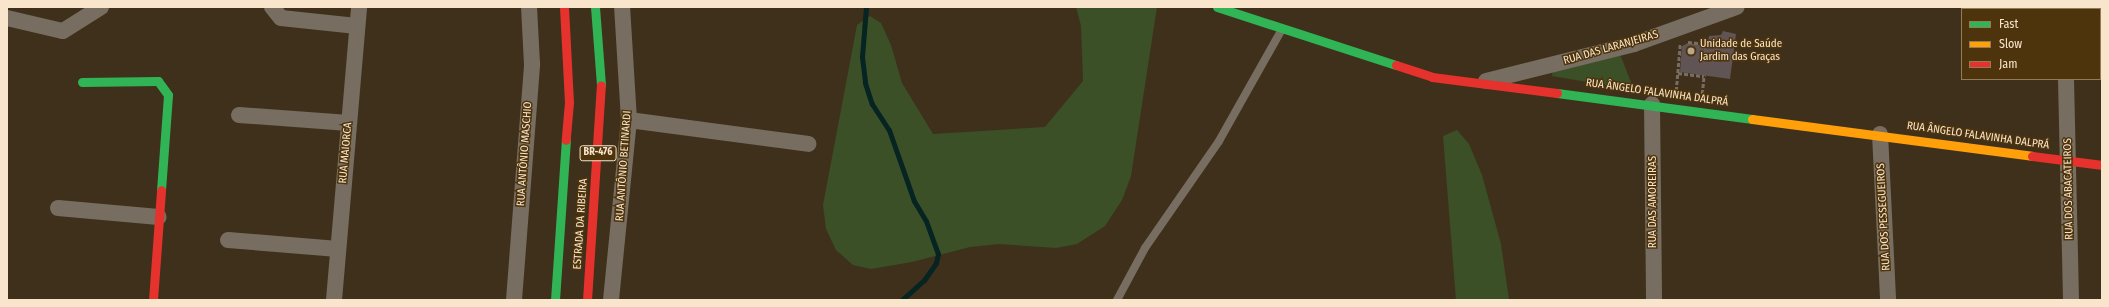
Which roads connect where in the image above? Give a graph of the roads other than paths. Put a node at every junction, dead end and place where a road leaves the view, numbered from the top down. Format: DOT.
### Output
graph roads {
  1 [pos="101,7"];
  2 [pos="359,7"];
  3 [pos="529,7"];
  4 [pos="564,7"];
  5 [pos="595,7"];
  6 [pos="622,7"];
  7 [pos="1216,7"];
  8 [pos="1738,7"];
  9 [pos="274,9"];
  10 [pos="7,18"];
  11 [pos="357,26"];
  12 [pos="1282,29"];
  13 [pos="2066,80"];
  14 [pos="82,82"];
  15 [pos="1481,82"];
  16 [pos="1652,104"];
  17 [pos="239,115"];
  18 [pos="629,120"];
  19 [pos="349,123"];
  20 [pos="1880,134"];
  21 [pos="808,144"];
  22 [pos="2068,160"];
  23 [pos="2102,165"];
  24 [pos="58,208"];
  25 [pos="159,217"];
  26 [pos="228,240"];
  27 [pos="338,249"];
  28 [pos="153,300"];
  29 [pos="334,300"];
  30 [pos="514,300"];
  31 [pos="555,300"];
  32 [pos="587,300"];
  33 [pos="611,300"];
  34 [pos="1117,300"];
  35 [pos="1654,300"];
  36 [pos="1888,300"];
  37 [pos="2071,300"];
  1 -- 10 [label="street"];
  2 -- 11 [label="street, RUA MAIORCA"];
  3 -- 30 [label="street, RUA ANTÔNIO MASCHIO"];
  4 -- 31 [label="street, ESTRADA DA RIBEIRA / BR-476"];
  5 -- 32 [label="street, ESTRADA DA RIBEIRA / BR-476"];
  6 -- 18 [label="street, RUA ANTÔNIO BETINARDI"];
  7 -- 12 [label="street, RUA ÂNGELO FALAVINHA DALPRÁ"];
  8 -- 15 [label="street, RUA DAS LARANJEIRAS"];
  9 -- 11 [label="street"];
  11 -- 19 [label="street, RUA MAIORCA"];
  12 -- 15 [label="street, RUA ÂNGELO FALAVINHA DALPRÁ"];
  12 -- 34 [label="lane"];
  13 -- 22 [label="street, RUA DOS ABACATEIROS"];
  14 -- 25 [label="street"];
  15 -- 16 [label="street, RUA ÂNGELO FALAVINHA DALPRÁ"];
  16 -- 20 [label="street, RUA ÂNGELO FALAVINHA DALPRÁ"];
  16 -- 35 [label="street, RUA DAS AMOREIRAS"];
  17 -- 19 [label="street"];
  18 -- 21 [label="street"];
  18 -- 33 [label="street, RUA ANTÔNIO BETINARDI"];
  19 -- 27 [label="street, RUA MAIORCA"];
  20 -- 22 [label="street, RUA ÂNGELO FALAVINHA DALPRÁ"];
  20 -- 36 [label="street, RUA DOS PESSEGUEIROS"];
  22 -- 23 [label="street, RUA ÂNGELO FALAVINHA DALPRÁ"];
  22 -- 37 [label="street, RUA DOS ABACATEIROS"];
  24 -- 25 [label="street"];
  25 -- 28 [label="street"];
  26 -- 27 [label="street"];
  27 -- 29 [label="street, RUA MAIORCA"];
}
